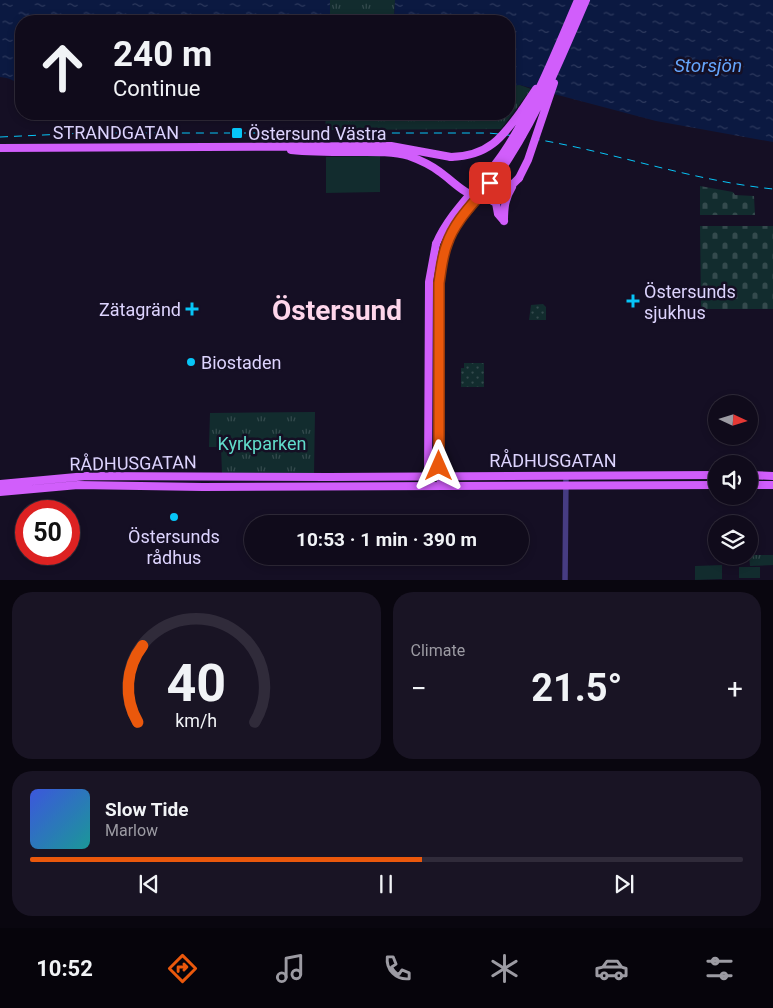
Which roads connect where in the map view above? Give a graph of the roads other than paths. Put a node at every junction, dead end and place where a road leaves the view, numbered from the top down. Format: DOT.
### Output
graph roads {
  1 [pos="578,0"];
  2 [pos="586,0"];
  3 [pos="568,43"];
  4 [pos="545,75"];
  5 [pos="515,119"];
  6 [pos="514,120"];
  7 [pos="262,146"];
  8 [pos="0,148"];
  9 [pos="518,178"];
  10 [pos="486,196"];
  11 [pos="566,475"];
  12 [pos="708,475"];
  13 [pos="758,475"];
  14 [pos="428,476"];
  15 [pos="440,476"];
  16 [pos="773,476"];
  17 [pos="0,484"];
  18 [pos="566,484"];
  19 [pos="708,485"];
  20 [pos="758,485"];
  21 [pos="773,485"];
  22 [pos="429,486"];
  23 [pos="440,486"];
  24 [pos="0,492"];
  25 [pos="565,580"];
  1 -- 4 [label="main road, bridge"];
  2 -- 3 [label="main road, bridge"];
  3 -- 9 [label="main road, bridge"];
  3 -- 15 [label="main road, bridge"];
  4 -- 5 [label="main road, STRANDGATAN, bridge"];
  4 -- 14 [label="main road, bridge"];
  6 -- 7 [label="main road, STRANDGATAN, bridge"];
  7 -- 8 [label="main road, STRANDGATAN"];
  7 -- 10 [label="main road, STRANDGATAN"];
  9 -- 10 [label="main road"];
  9 -- 10 [label="main road"];
  11 -- 12 [label="main road, RÅDHUSGATAN"];
  11 -- 15 [label="main road, RÅDHUSGATAN"];
  11 -- 18 [label="street"];
  13 -- 16 [label="main road"];
  14 -- 15 [label="main road, RÅDHUSGATAN"];
  14 -- 17 [label="main road, RÅDHUSGATAN"];
  14 -- 22 [label="main road"];
  15 -- 23 [label="main road"];
  18 -- 19 [label="main road, RÅDHUSGATAN"];
  18 -- 23 [label="main road, RÅDHUSGATAN"];
  18 -- 25 [label="street"];
  20 -- 21 [label="main road"];
  22 -- 23 [label="main road, RÅDHUSGATAN"];
  22 -- 24 [label="main road, RÅDHUSGATAN"];
}
